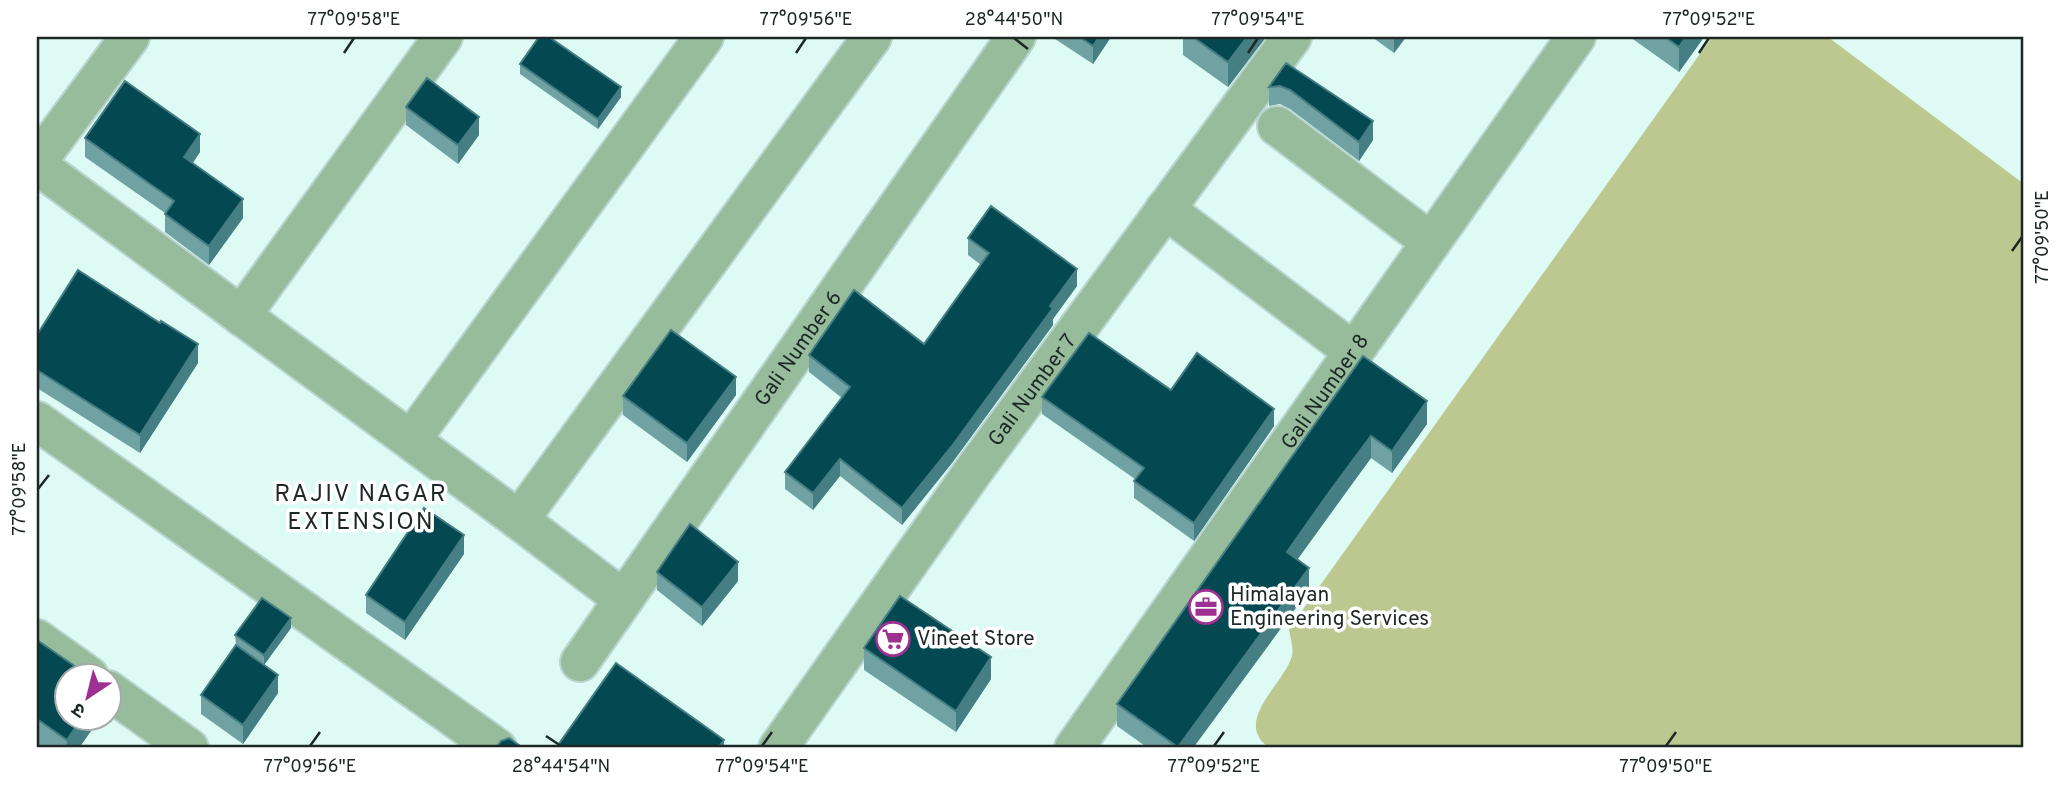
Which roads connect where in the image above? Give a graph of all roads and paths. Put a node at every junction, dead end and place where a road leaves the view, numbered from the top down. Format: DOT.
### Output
graph roads {
  1 [pos="130,37"];
  2 [pos="443,37"];
  3 [pos="704,37"];
  4 [pos="872,37"];
  5 [pos="1016,37"];
  6 [pos="1292,37"];
  7 [pos="1576,37"];
  8 [pos="1277,126"];
  9 [pos="37,164"];
  10 [pos="1165,209"];
  11 [pos="1431,242"];
  12 [pos="241,316"];
  13 [pos="1354,352"];
  14 [pos="37,421"];
  15 [pos="411,440"];
  16 [pos="519,520"];
  17 [pos="622,599"];
  18 [pos="37,639"];
  19 [pos="68,662"];
  20 [pos="580,662"];
  21 [pos="122,700"];
  22 [pos="189,748"];
  23 [pos="497,748"];
  24 [pos="778,748"];
  25 [pos="1074,748"];
  1 -- 9 [label="street"];
  2 -- 12 [label="street"];
  3 -- 15 [label="street"];
  4 -- 16 [label="street"];
  5 -- 17 [label="street, Gali Number 6"];
  6 -- 10 [label="street, Gali Number 7"];
  7 -- 11 [label="street, Gali Number 8"];
  8 -- 11 [label="street"];
  9 -- 12 [label="street"];
  10 -- 13 [label="street"];
  10 -- 24 [label="street, Gali Number 7"];
  11 -- 13 [label="street, Gali Number 8"];
  12 -- 15 [label="street"];
  13 -- 25 [label="street, Gali Number 8"];
  14 -- 23 [label="street"];
  15 -- 16 [label="street"];
  16 -- 17 [label="street"];
  17 -- 20 [label="street, Gali Number 6"];
  18 -- 19 [label="street"];
  21 -- 22 [label="street"];
}
